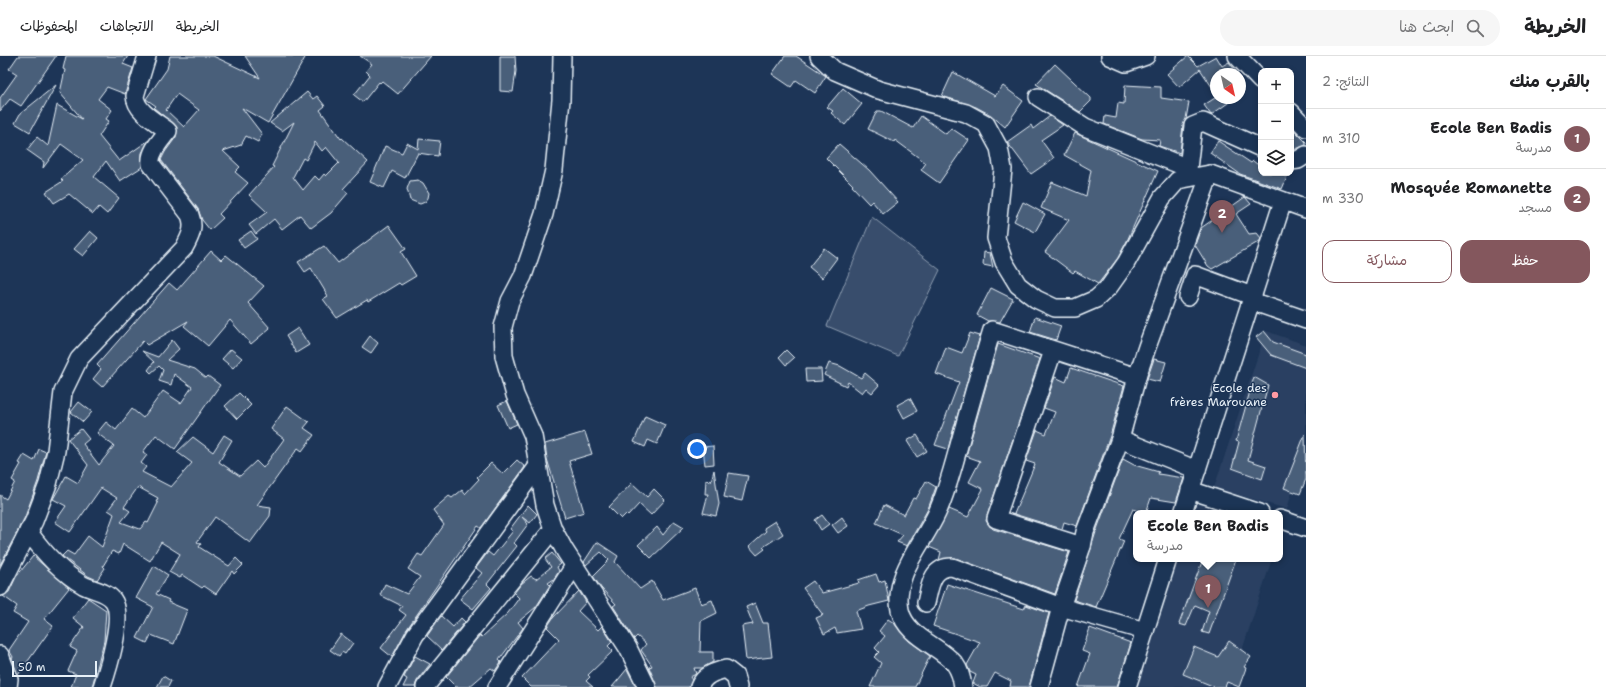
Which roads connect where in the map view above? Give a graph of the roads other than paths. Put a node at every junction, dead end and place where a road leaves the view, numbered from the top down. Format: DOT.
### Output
graph roads {
  1 [pos="147,56"];
  2 [pos="562,56"];
  3 [pos="819,56"];
  4 [pos="1110,56"];
  5 [pos="1146,56"];
  6 [pos="1237,56"];
  7 [pos="1258,78"];
  8 [pos="1038,97"];
  9 [pos="1294,115"];
  10 [pos="1306,128"];
  11 [pos="1258,147"];
  12 [pos="1306,155"];
  13 [pos="1294,161"];
  14 [pos="1187,172"];
  15 [pos="1210,174"];
  16 [pos="1283,201"];
  17 [pos="1306,209"];
  18 [pos="1188,297"];
  19 [pos="1252,299"];
  20 [pos="1306,320"];
  21 [pos="1053,352"];
  22 [pos="1136,377"];
  23 [pos="1120,439"];
  24 [pos="538,466"];
  25 [pos="1197,470"];
  26 [pos="1190,490"];
  27 [pos="1184,510"];
  28 [pos="1251,510"];
  29 [pos="1283,520"];
  30 [pos="1306,528"];
  31 [pos="554,529"];
  32 [pos="28,531"];
  33 [pos="1082,546"];
  34 [pos="1167,562"];
  35 [pos="574,566"];
  36 [pos="0,587"];
  37 [pos="926,603"];
  38 [pos="1061,607"];
  39 [pos="1145,631"];
  40 [pos="0,655"];
  41 [pos="499,684"];
  42 [pos="8,687"];
  43 [pos="102,687"];
  44 [pos="387,687"];
  45 [pos="425,687"];
  46 [pos="647,687"];
  47 [pos="699,687"];
  48 [pos="738,687"];
  49 [pos="963,687"];
  50 [pos="1039,687"];
  51 [pos="1127,687"];
  1 -- 32 [label="street"];
  2 -- 24 [label="street"];
  3 -- 14 [label="street"];
  4 -- 5 [label="street"];
  6 -- 7 [label="street"];
  8 -- 14 [label="street"];
  9 -- 10 [label="street"];
  11 -- 14 [label="street"];
  12 -- 13 [label="street"];
  14 -- 15 [label="street"];
  15 -- 16 [label="street"];
  15 -- 22 [label="street"];
  16 -- 17 [label="street"];
  16 -- 19 [label="street"];
  18 -- 19 [label="street"];
  19 -- 20 [label="street"];
  19 -- 25 [label="street"];
  21 -- 22 [label="street"];
  21 -- 33 [label="street"];
  21 -- 49 [label="street"];
  22 -- 23 [label="street"];
  23 -- 25 [label="street"];
  23 -- 33 [label="street"];
  24 -- 31 [label="street"];
  24 -- 44 [label="street"];
  25 -- 26 [label="street"];
  26 -- 27 [label="street"];
  26 -- 28 [label="street"];
  29 -- 30 [label="street"];
  31 -- 35 [label="street"];
  31 -- 45 [label="street"];
  32 -- 36 [label="street"];
  32 -- 43 [label="street"];
  33 -- 38 [label="street"];
  34 -- 39 [label="street"];
  35 -- 41 [label="street"];
  35 -- 46 [label="street"];
  37 -- 38 [label="street"];
  38 -- 39 [label="street"];
  38 -- 50 [label="street"];
  39 -- 51 [label="street"];
  40 -- 42 [label="street"];
  47 -- 48 [label="street"];
}
